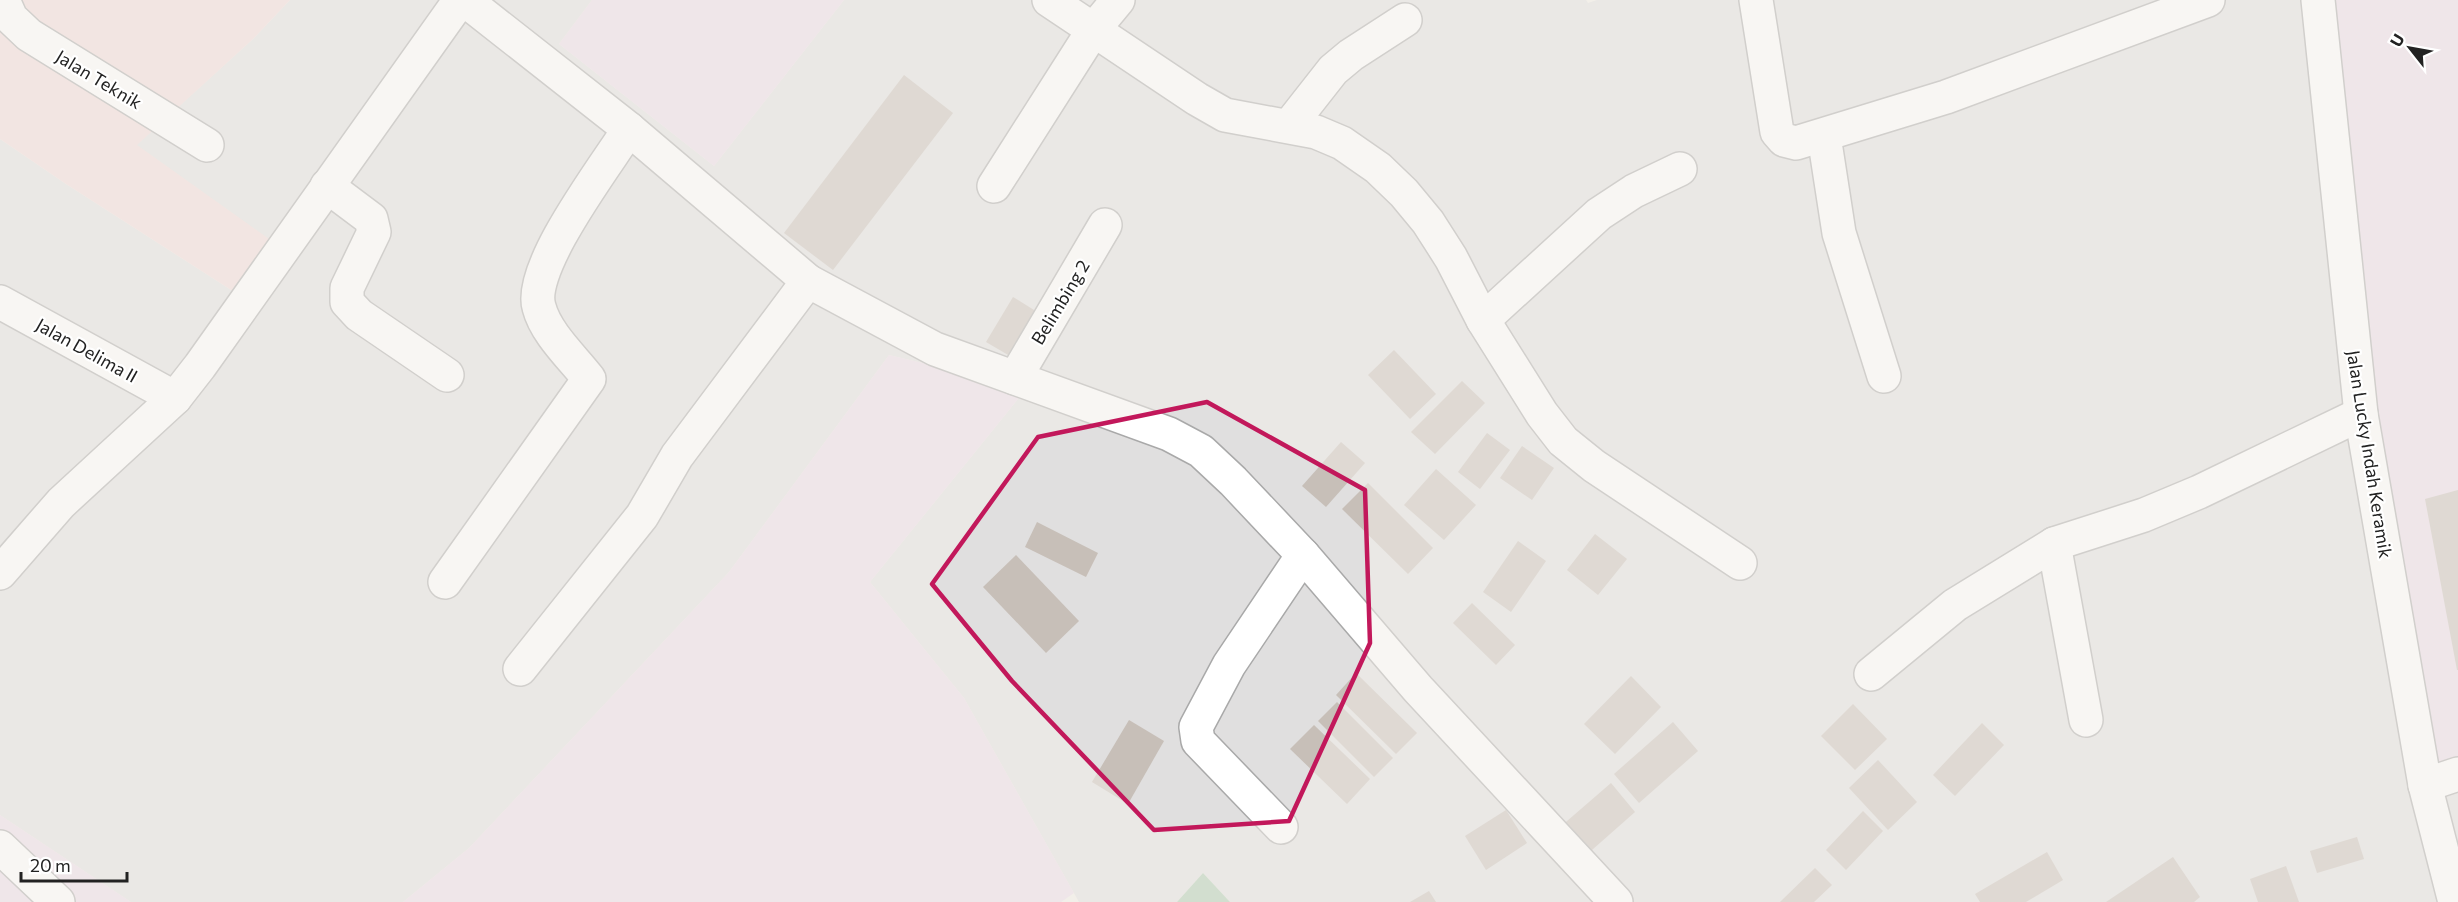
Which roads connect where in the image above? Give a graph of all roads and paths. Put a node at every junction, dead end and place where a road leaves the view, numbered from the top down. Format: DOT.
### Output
graph roads {
  1 [pos="3,0"];
  2 [pos="460,0"];
  3 [pos="465,0"];
  4 [pos="1049,0"];
  5 [pos="1118,0"];
  6 [pos="1756,0"];
  7 [pos="2208,0"];
  8 [pos="2318,0"];
  9 [pos="1405,20"];
  10 [pos="1094,29"];
  11 [pos="1289,126"];
  12 [pos="629,129"];
  13 [pos="1824,136"];
  14 [pos="207,145"];
  15 [pos="1680,169"];
  16 [pos="327,186"];
  17 [pos="994,186"];
  18 [pos="1105,225"];
  19 [pos="808,281"];
  20 [pos="0,302"];
  21 [pos="1483,320"];
  22 [pos="447,375"];
  23 [pos="1884,376"];
  24 [pos="1015,378"];
  25 [pos="175,398"];
  26 [pos="2361,414"];
  27 [pos="2054,544"];
  28 [pos="1303,555"];
  29 [pos="1740,563"];
  30 [pos="0,573"];
  31 [pos="445,582"];
  32 [pos="520,669"];
  33 [pos="1871,674"];
  34 [pos="2086,720"];
  35 [pos="2458,774"];
  36 [pos="2425,785"];
  37 [pos="1281,827"];
  38 [pos="0,847"];
  39 [pos="58,902"];
  40 [pos="1616,902"];
  41 [pos="2455,902"];
  1 -- 14 [label="street, Jalan Teknik"];
  2 -- 16 [label="street"];
  3 -- 12 [label="street"];
  4 -- 10 [label="street"];
  5 -- 10 [label="street"];
  6 -- 13 [label="street"];
  7 -- 13 [label="street"];
  8 -- 26 [label="street, Jalan Lucky Indah Keramik"];
  9 -- 11 [label="street"];
  10 -- 11 [label="street"];
  10 -- 17 [label="street"];
  11 -- 21 [label="street"];
  12 -- 19 [label="street"];
  12 -- 31 [label="street"];
  13 -- 23 [label="street"];
  15 -- 21 [label="street"];
  16 -- 22 [label="street"];
  16 -- 25 [label="street"];
  18 -- 24 [label="street, Belimbing 2"];
  19 -- 24 [label="street"];
  19 -- 32 [label="street"];
  20 -- 25 [label="street, Jalan Delima II"];
  21 -- 29 [label="street"];
  24 -- 28 [label="street"];
  25 -- 30 [label="street"];
  26 -- 27 [label="street"];
  26 -- 36 [label="street, Jalan Lucky Indah Keramik"];
  27 -- 33 [label="street"];
  27 -- 34 [label="street"];
  28 -- 37 [label="street"];
  28 -- 40 [label="street"];
  35 -- 36 [label="street"];
  36 -- 41 [label="street, Jalan Lucky Indah Keramik"];
  38 -- 39 [label="street"];
}
